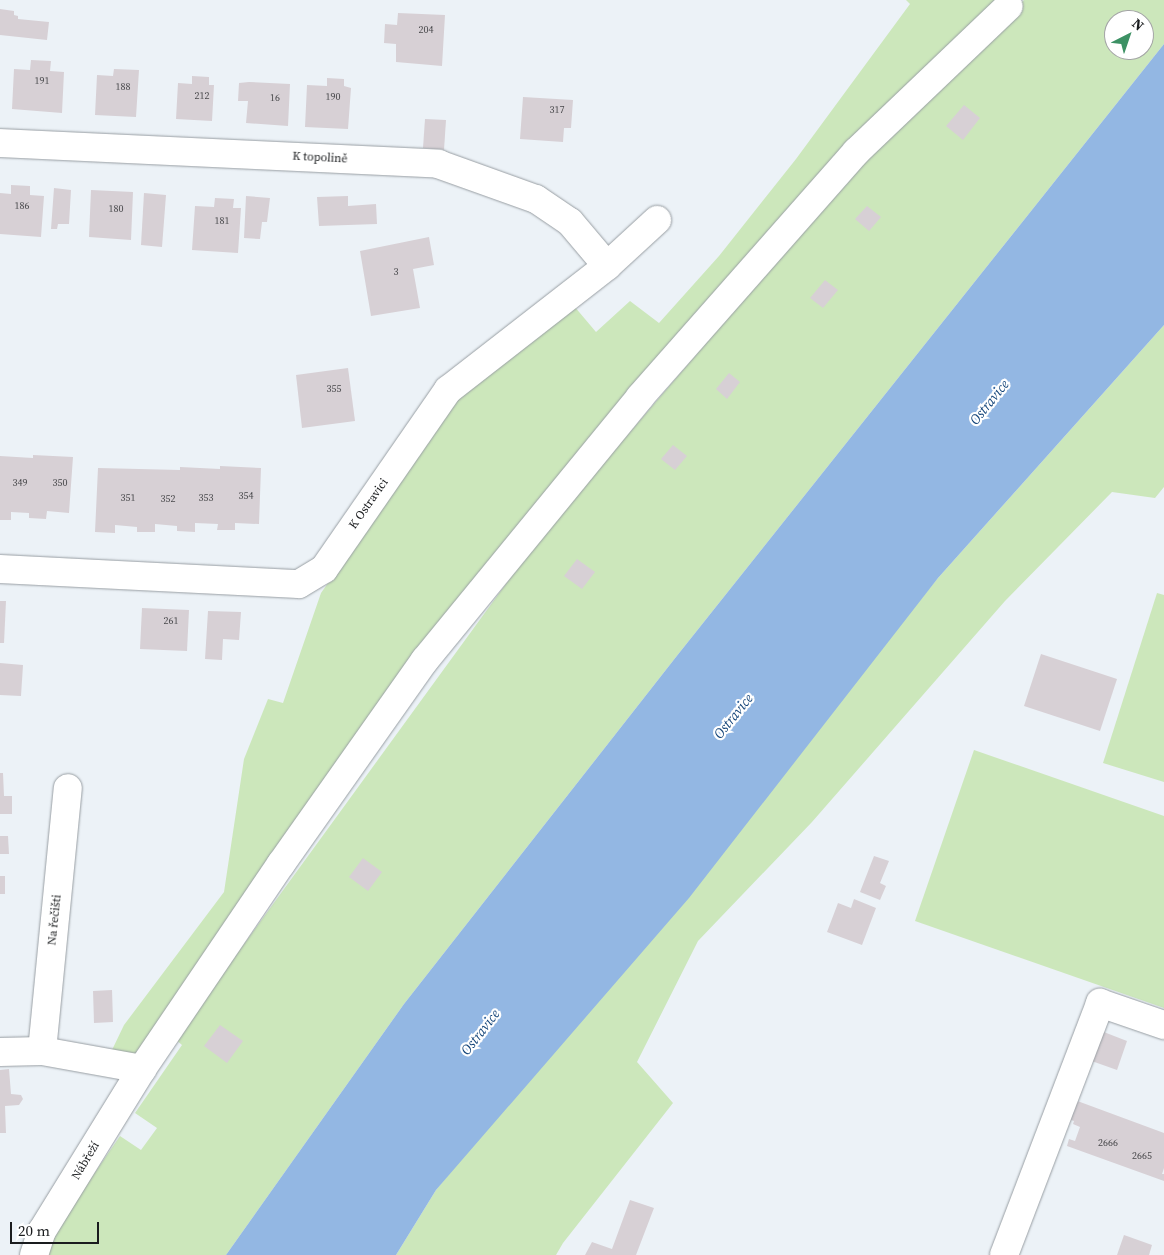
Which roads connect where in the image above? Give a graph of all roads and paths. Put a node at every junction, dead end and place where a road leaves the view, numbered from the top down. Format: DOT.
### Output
graph roads {
  1 [pos="1009,6"];
  2 [pos="0,142"];
  3 [pos="657,220"];
  4 [pos="607,266"];
  5 [pos="0,570"];
  6 [pos="68,788"];
  7 [pos="1164,1025"];
  8 [pos="42,1051"];
  9 [pos="0,1052"];
  10 [pos="142,1069"];
  11 [pos="34,1255"];
  12 [pos="1004,1255"];
  1 -- 10 [label="street, Nábřeží"];
  2 -- 4 [label="street, K topolině"];
  3 -- 4 [label="street, K Ostravici"];
  4 -- 5 [label="street, K Ostravici"];
  6 -- 8 [label="street, Na řečišti"];
  7 -- 12 [label="street"];
  8 -- 9 [label="street"];
  8 -- 10 [label="street"];
  10 -- 11 [label="street, Nábřeží"];
}
